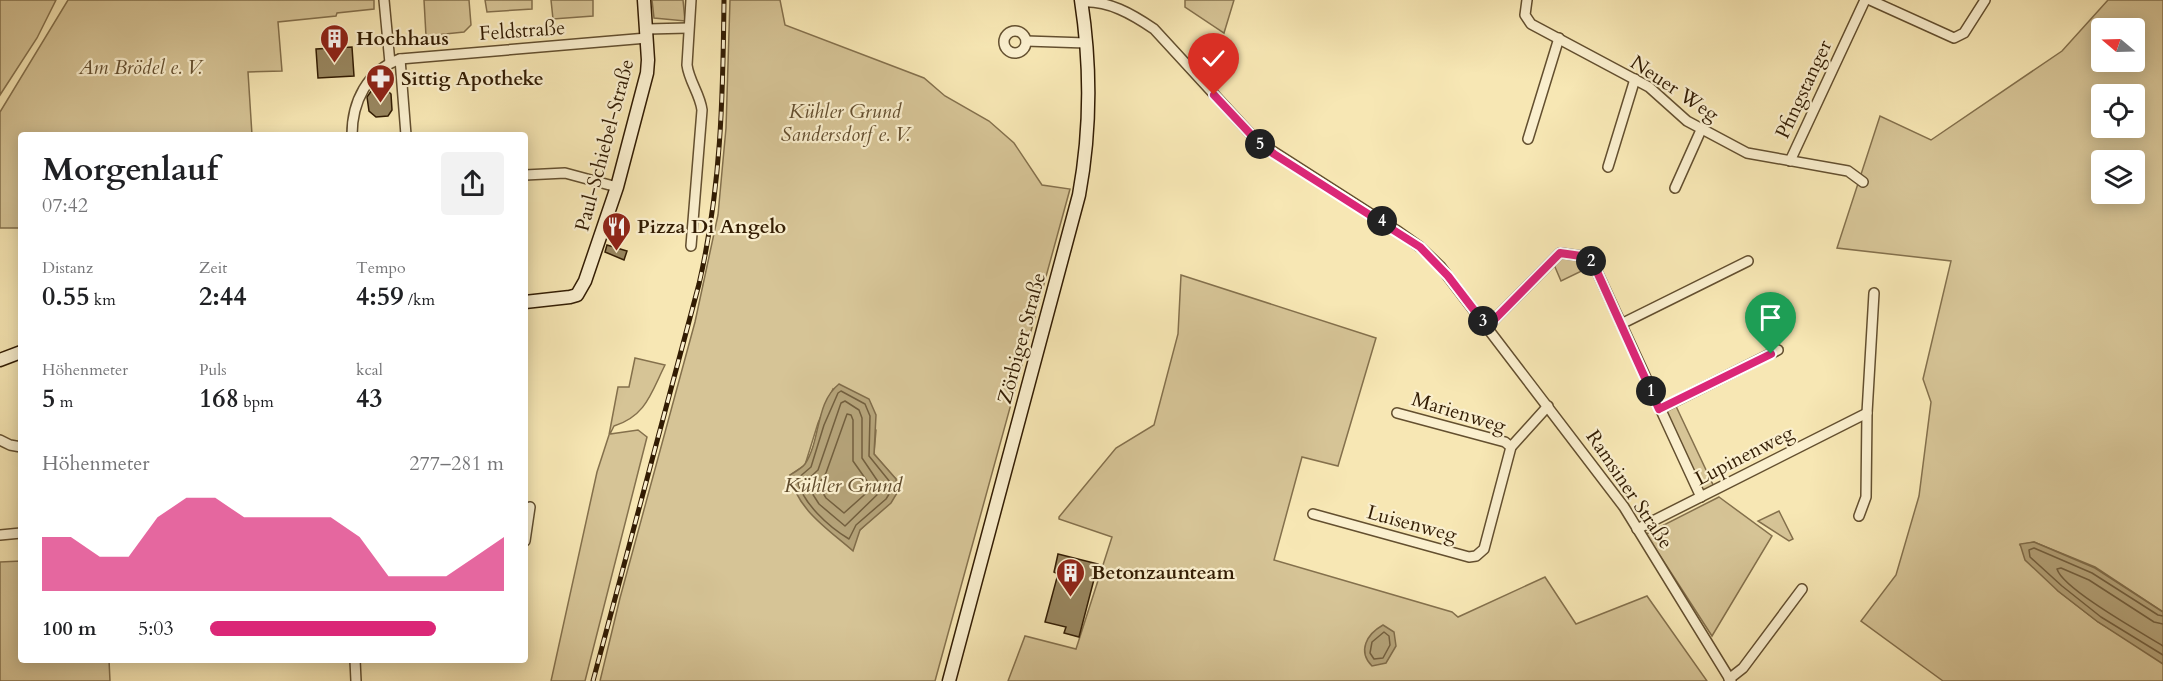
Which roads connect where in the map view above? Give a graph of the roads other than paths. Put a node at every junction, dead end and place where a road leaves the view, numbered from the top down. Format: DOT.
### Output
graph roads {
  1 [pos="384,0"];
  2 [pos="644,0"];
  3 [pos="691,0"];
  4 [pos="1527,0"];
  5 [pos="1865,0"];
  6 [pos="1870,0"];
  7 [pos="1985,0"];
  8 [pos="1081,1"];
  9 [pos="688,28"];
  10 [pos="647,33"];
  11 [pos="1559,38"];
  12 [pos="1026,41"];
  13 [pos="1086,43"];
  14 [pos="400,59"];
  15 [pos="390,63"];
  16 [pos="1635,79"];
  17 [pos="1701,130"];
  18 [pos="352,132"];
  19 [pos="406,132"];
  20 [pos="1528,139"];
  21 [pos="1790,161"];
  22 [pos="1608,167"];
  23 [pos="528,175"];
  24 [pos="1863,182"];
  25 [pos="617,187"];
  26 [pos="1675,188"];
  27 [pos="691,246"];
  28 [pos="1748,261"];
  29 [pos="1874,293"];
  30 [pos="528,302"];
  31 [pos="1621,324"];
  32 [pos="1487,327"];
  33 [pos="1778,350"];
  34 [pos="18,353"];
  35 [pos="0,360"];
  36 [pos="1548,406"];
  37 [pos="1659,409"];
  38 [pos="1397,413"];
  39 [pos="1867,413"];
  40 [pos="0,440"];
  41 [pos="18,447"];
  42 [pos="1511,447"];
  43 [pos="1701,497"];
  44 [pos="530,507"];
  45 [pos="1313,514"];
  46 [pos="1859,516"];
  47 [pos="528,521"];
  48 [pos="1637,529"];
  49 [pos="18,533"];
  50 [pos="0,535"];
  51 [pos="1802,590"];
  52 [pos="355,663"];
  53 [pos="1730,680"];
  54 [pos="356,681"];
  55 [pos="949,681"];
  1 -- 15 [label="street"];
  2 -- 10 [label="street, Paul-Schiebel-Straße"];
  3 -- 9 [label="street"];
  4 -- 11 [label="street, Neuer Weg"];
  5 -- 21 [label="street, Pfingstanger"];
  6 -- 7 [label="street"];
  8 -- 13 [label="street, Zörbiger Straße"];
  8 -- 32 [label="street, Ramsiner Straße"];
  9 -- 10 [label="street, Feldstraße"];
  9 -- 27 [label="street"];
  10 -- 14 [label="street, Feldstraße"];
  10 -- 25 [label="street, Paul-Schiebel-Straße"];
  11 -- 16 [label="street, Neuer Weg"];
  11 -- 20 [label="street"];
  12 -- 13 [label="street"];
  13 -- 55 [label="street, Zörbiger Straße"];
  14 -- 15 [label="street, Feldstraße"];
  14 -- 19 [label="street"];
  15 -- 18 [label="street"];
  16 -- 17 [label="street, Neuer Weg"];
  16 -- 22 [label="street"];
  17 -- 21 [label="street, Neuer Weg"];
  17 -- 26 [label="street"];
  21 -- 24 [label="street, Neuer Weg"];
  23 -- 25 [label="street"];
  25 -- 30 [label="street, Paul-Schiebel-Straße"];
  28 -- 31 [label="street"];
  29 -- 39 [label="street"];
  31 -- 32 [label="street"];
  31 -- 37 [label="street"];
  32 -- 36 [label="street, Ramsiner Straße"];
  33 -- 37 [label="street"];
  34 -- 35 [label="street"];
  36 -- 42 [label="street, Luisenweg"];
  36 -- 48 [label="street, Ramsiner Straße"];
  37 -- 43 [label="street"];
  38 -- 42 [label="street, Marienweg"];
  39 -- 43 [label="street, Lupinenweg"];
  39 -- 46 [label="street"];
  40 -- 41 [label="street"];
  42 -- 45 [label="street, Luisenweg"];
  43 -- 48 [label="street, Lupinenweg"];
  44 -- 47 [label="street"];
  48 -- 53 [label="street, Ramsiner Straße"];
  49 -- 50 [label="street"];
  51 -- 53 [label="street"];
  52 -- 54 [label="street"];
}
